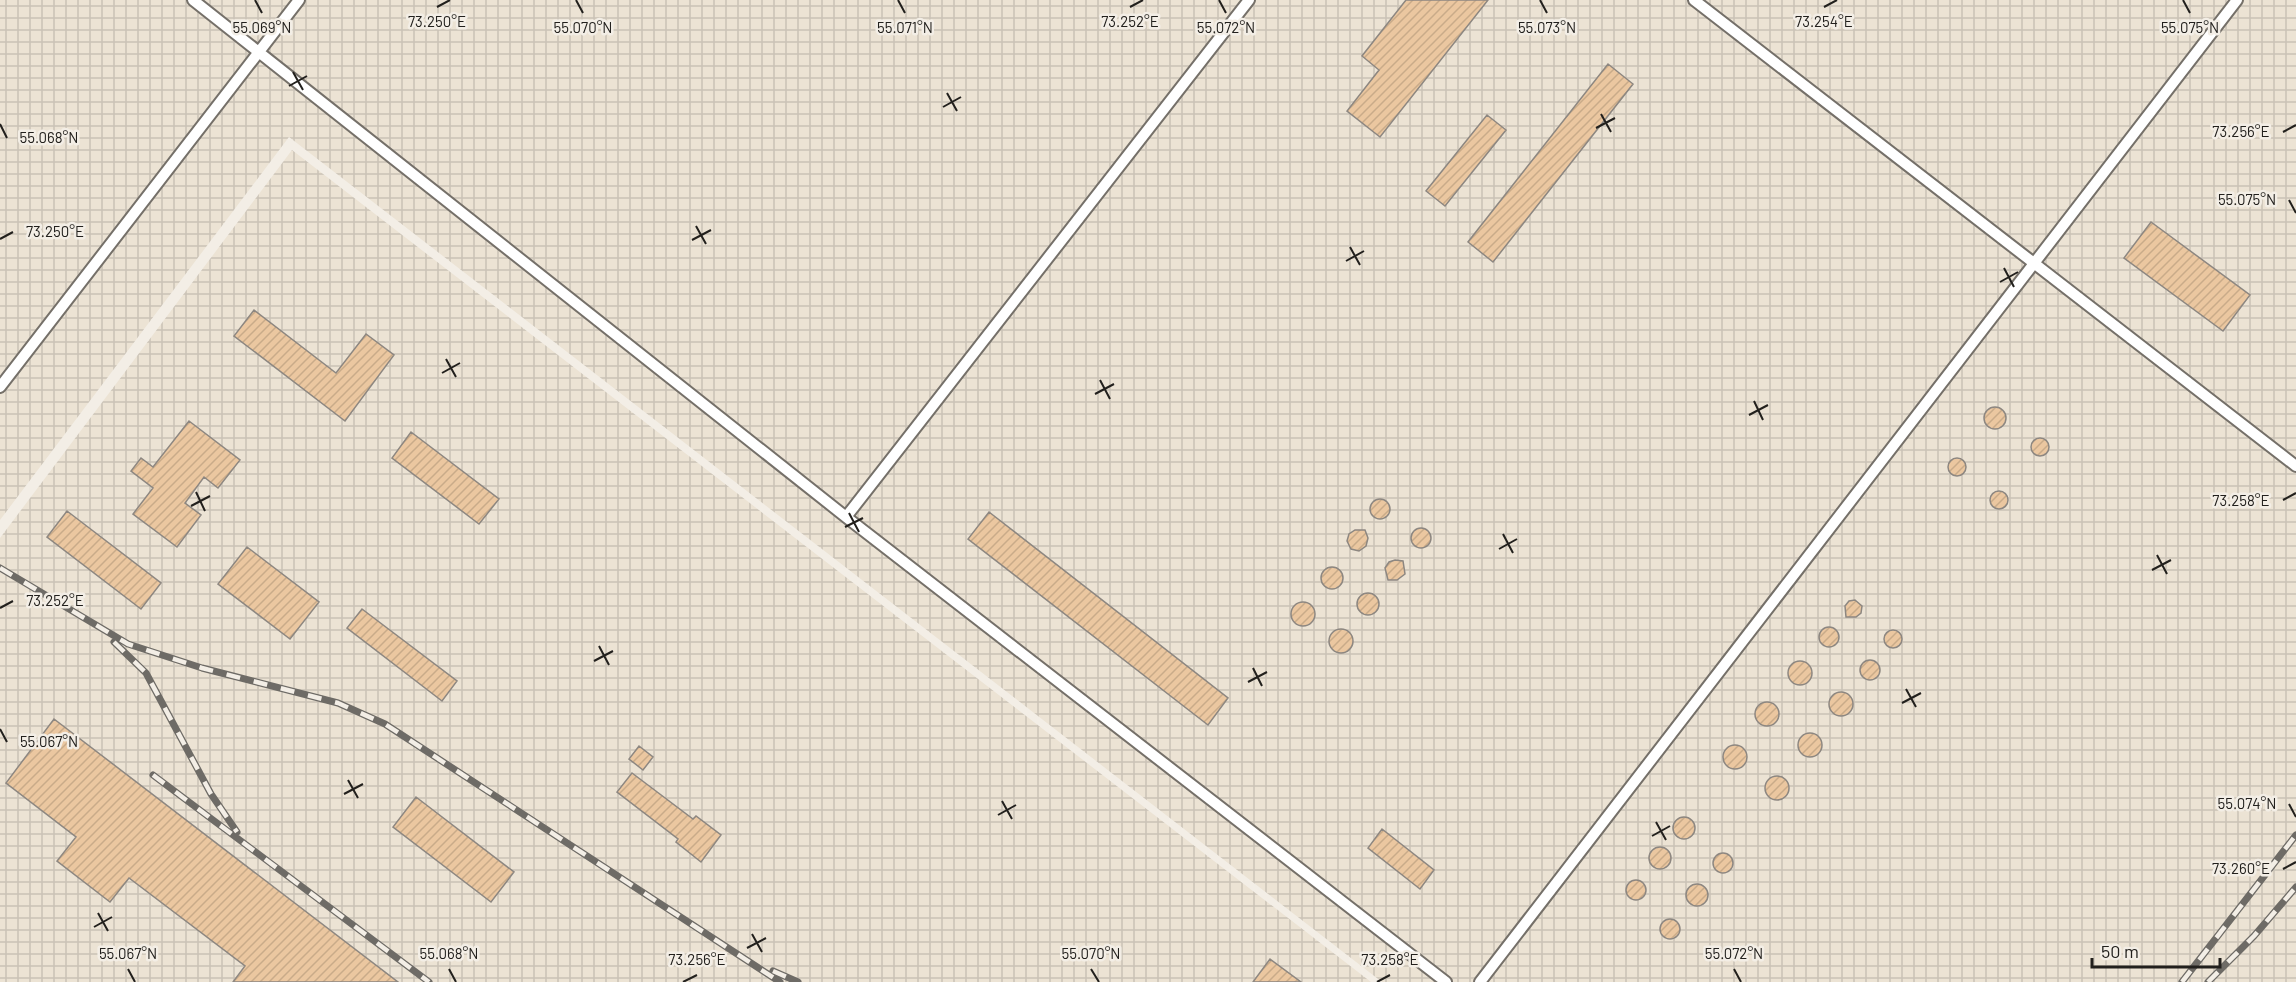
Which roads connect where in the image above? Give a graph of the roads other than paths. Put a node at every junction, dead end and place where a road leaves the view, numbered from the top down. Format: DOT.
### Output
graph roads {
  1 [pos="193,0"];
  2 [pos="299,0"];
  3 [pos="1249,0"];
  4 [pos="1694,0"];
  5 [pos="2237,0"];
  6 [pos="260,51"];
  7 [pos="2034,263"];
  8 [pos="0,387"];
  9 [pos="2296,466"];
  10 [pos="846,517"];
  11 [pos="1446,982"];
  12 [pos="1480,982"];
  1 -- 6 [label="lane"];
  2 -- 6 [label="lane"];
  3 -- 10 [label="lane"];
  4 -- 7 [label="lane"];
  5 -- 7 [label="lane"];
  6 -- 8 [label="lane"];
  6 -- 10 [label="lane"];
  7 -- 9 [label="lane"];
  7 -- 12 [label="lane"];
  10 -- 11 [label="lane"];
}
